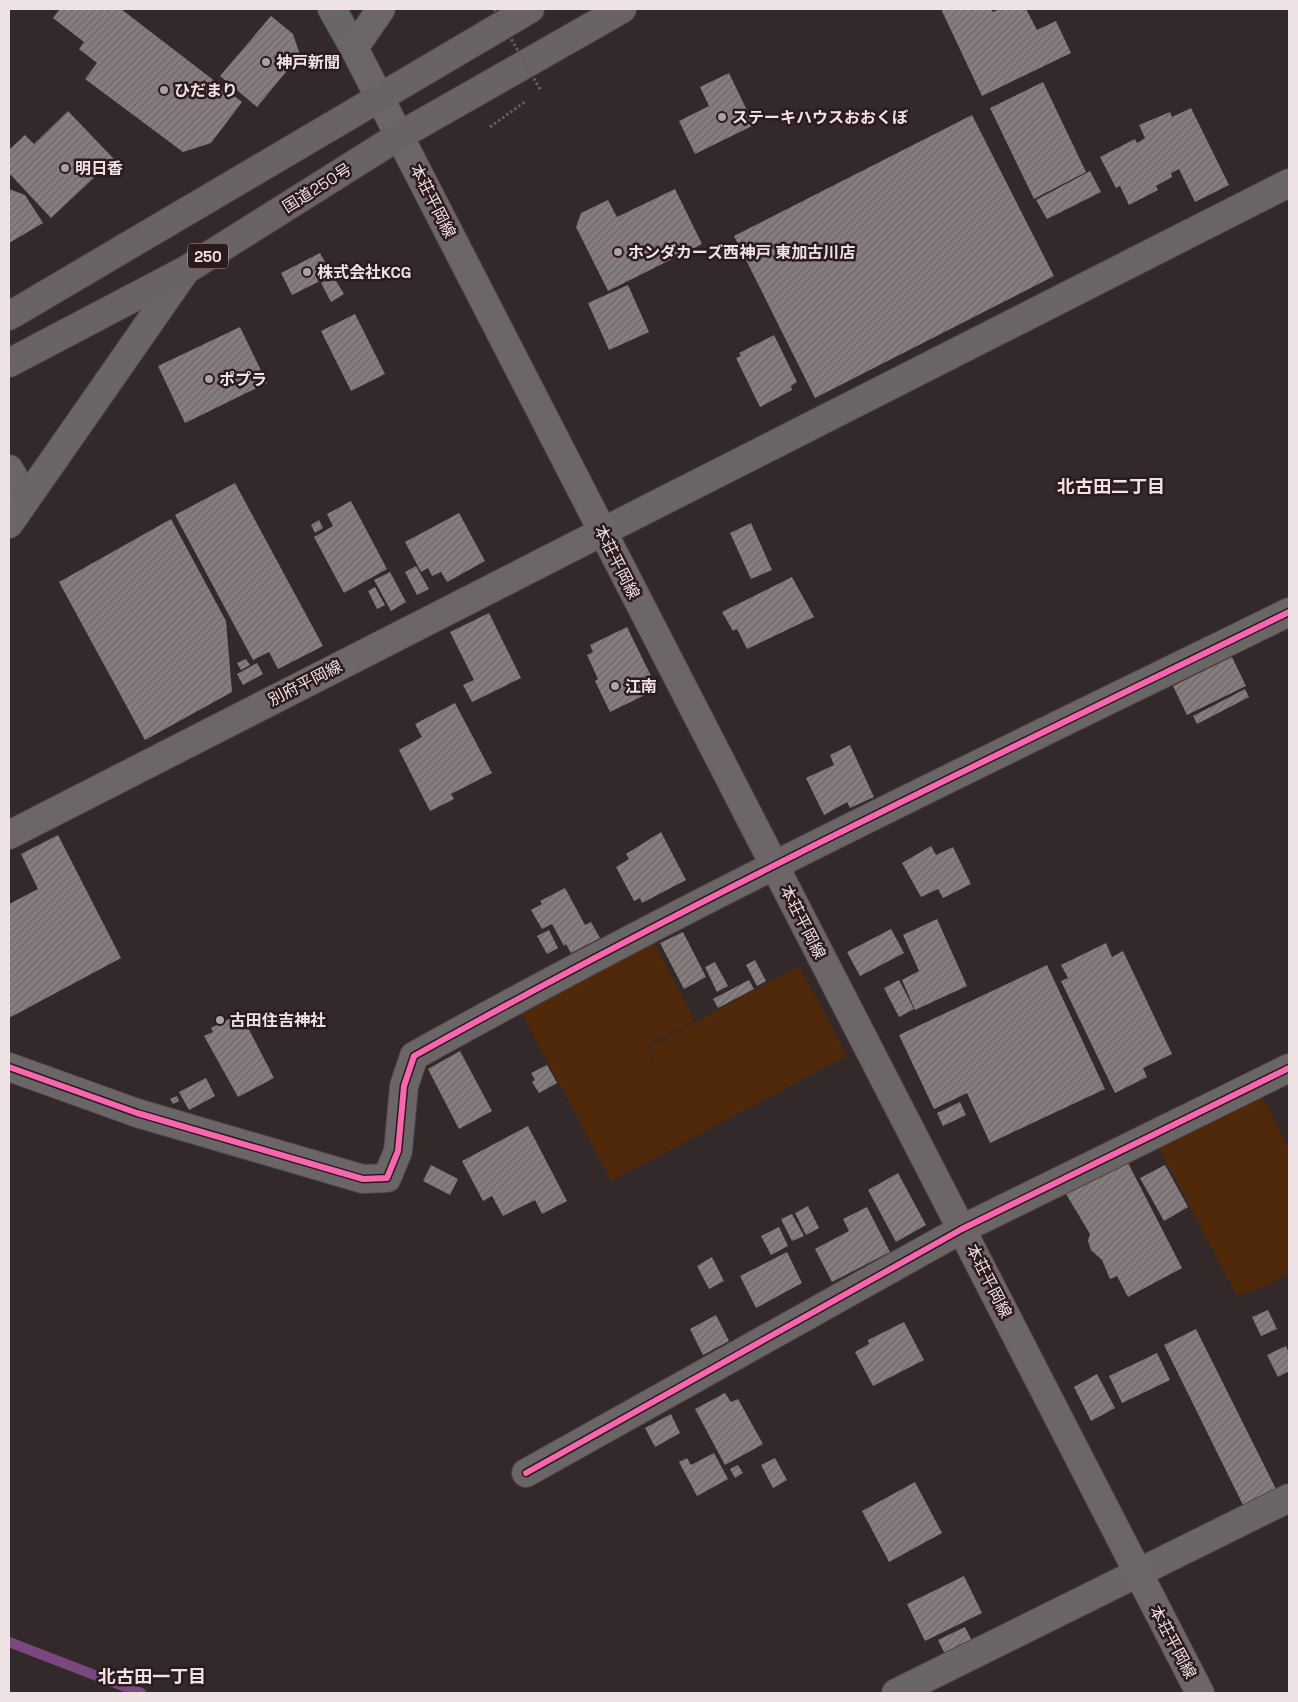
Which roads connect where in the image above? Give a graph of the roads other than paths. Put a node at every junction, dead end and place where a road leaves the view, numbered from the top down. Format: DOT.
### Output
graph roads {
  1 [pos="332,9"];
  2 [pos="381,9"];
  3 [pos="530,9"];
  4 [pos="622,9"];
  5 [pos="354,48"];
  6 [pos="378,97"];
  7 [pos="399,136"];
  8 [pos="1289,183"];
  9 [pos="186,270"];
  10 [pos="9,316"];
  11 [pos="9,363"];
  12 [pos="9,469"];
  13 [pos="26,499"];
  14 [pos="9,524"];
  15 [pos="602,532"];
  16 [pos="1289,612"];
  17 [pos="9,835"];
  18 [pos="774,865"];
  19 [pos="9,1067"];
  20 [pos="1289,1068"];
  21 [pos="962,1229"];
  22 [pos="526,1473"];
  23 [pos="1289,1498"];
  24 [pos="1136,1572"];
  25 [pos="896,1693"];
  26 [pos="1200,1693"];
  1 -- 5 [label="street"];
  2 -- 5 [label="main road"];
  3 -- 6 [label="highway"];
  4 -- 7 [label="highway, 国道250号 / 250"];
  5 -- 6 [label="main road"];
  6 -- 7 [label="main road, 本荘平岡線"];
  6 -- 10 [label="highway"];
  7 -- 9 [label="highway, 国道250号 / 250"];
  7 -- 15 [label="main road, 本荘平岡線"];
  8 -- 15 [label="street"];
  9 -- 11 [label="highway, 国道250号 / 250"];
  9 -- 13 [label="street"];
  12 -- 13 [label="street"];
  13 -- 14 [label="street"];
  15 -- 17 [label="main road, 別府平岡線"];
  15 -- 18 [label="main road, 本荘平岡線"];
  16 -- 18 [label="street"];
  18 -- 19 [label="street"];
  18 -- 21 [label="main road, 本荘平岡線"];
  20 -- 21 [label="street"];
  21 -- 22 [label="street"];
  21 -- 24 [label="main road, 本荘平岡線"];
  23 -- 24 [label="street"];
  24 -- 25 [label="street"];
  24 -- 26 [label="main road, 本荘平岡線"];
}
